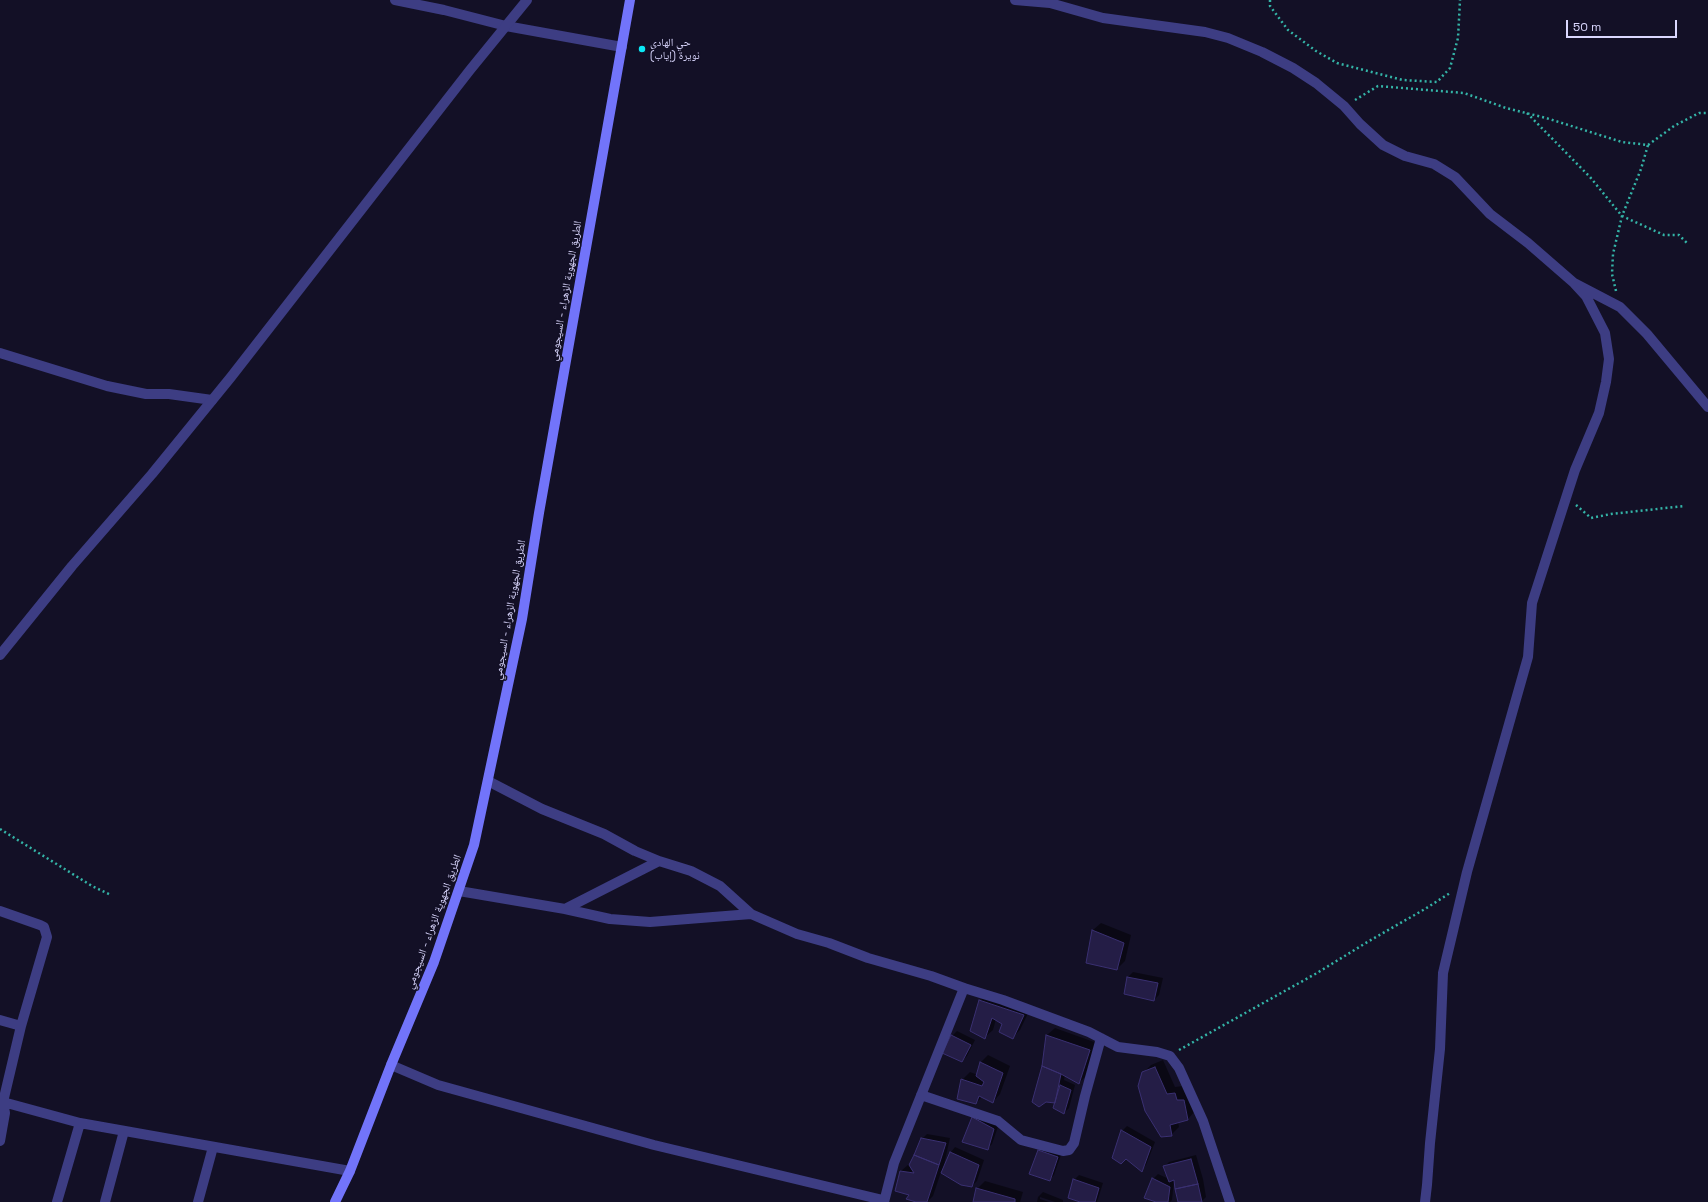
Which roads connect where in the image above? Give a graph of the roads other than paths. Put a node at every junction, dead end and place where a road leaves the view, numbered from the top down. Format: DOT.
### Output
graph roads {
  1 [pos="394,0"];
  2 [pos="527,0"];
  3 [pos="630,0"];
  4 [pos="1015,0"];
  5 [pos="506,26"];
  6 [pos="622,47"];
  7 [pos="1574,283"];
  8 [pos="0,353"];
  9 [pos="212,400"];
  10 [pos="1708,406"];
  11 [pos="0,655"];
  12 [pos="488,781"];
  13 [pos="659,861"];
  14 [pos="460,890"];
  15 [pos="565,909"];
  16 [pos="0,911"];
  17 [pos="752,914"];
  18 [pos="964,988"];
  19 [pos="0,1020"];
  20 [pos="21,1026"];
  21 [pos="1101,1038"];
  22 [pos="391,1065"];
  23 [pos="921,1095"];
  24 [pos="2,1102"];
  25 [pos="80,1123"];
  26 [pos="124,1131"];
  27 [pos="0,1141"];
  28 [pos="213,1147"];
  29 [pos="350,1170"];
  30 [pos="884,1201"];
  31 [pos="57,1202"];
  32 [pos="105,1202"];
  33 [pos="198,1202"];
  34 [pos="335,1202"];
  35 [pos="1230,1202"];
  36 [pos="1424,1202"];
  1 -- 5 [label="street"];
  2 -- 5 [label="street"];
  3 -- 6 [label="main road, الطريق الجهوية الزهراء - السيجومي"];
  4 -- 7 [label="street"];
  5 -- 6 [label="street"];
  5 -- 9 [label="street"];
  6 -- 12 [label="main road, الطريق الجهوية الزهراء - السيجومي"];
  7 -- 10 [label="street"];
  7 -- 36 [label="street"];
  8 -- 9 [label="street"];
  9 -- 11 [label="street"];
  12 -- 13 [label="street"];
  12 -- 14 [label="main road, الطريق الجهوية الزهراء - السيجومي"];
  13 -- 15 [label="street"];
  13 -- 17 [label="street"];
  14 -- 15 [label="street"];
  14 -- 22 [label="main road, الطريق الجهوية الزهراء - السيجومي"];
  15 -- 17 [label="street"];
  16 -- 20 [label="street"];
  17 -- 18 [label="street"];
  18 -- 21 [label="street"];
  18 -- 23 [label="street"];
  19 -- 20 [label="street"];
  20 -- 24 [label="street"];
  21 -- 23 [label="street"];
  21 -- 35 [label="street"];
  22 -- 29 [label="main road, الطريق الجهوية الزهراء - السيجومي"];
  22 -- 30 [label="street"];
  23 -- 30 [label="street"];
  24 -- 25 [label="street"];
  24 -- 27 [label="street"];
  25 -- 26 [label="street"];
  25 -- 31 [label="street"];
  26 -- 28 [label="street"];
  26 -- 32 [label="street"];
  28 -- 29 [label="street"];
  28 -- 33 [label="street"];
  29 -- 34 [label="main road, الطريق الجهوية الزهراء - السيجومي"];
}
